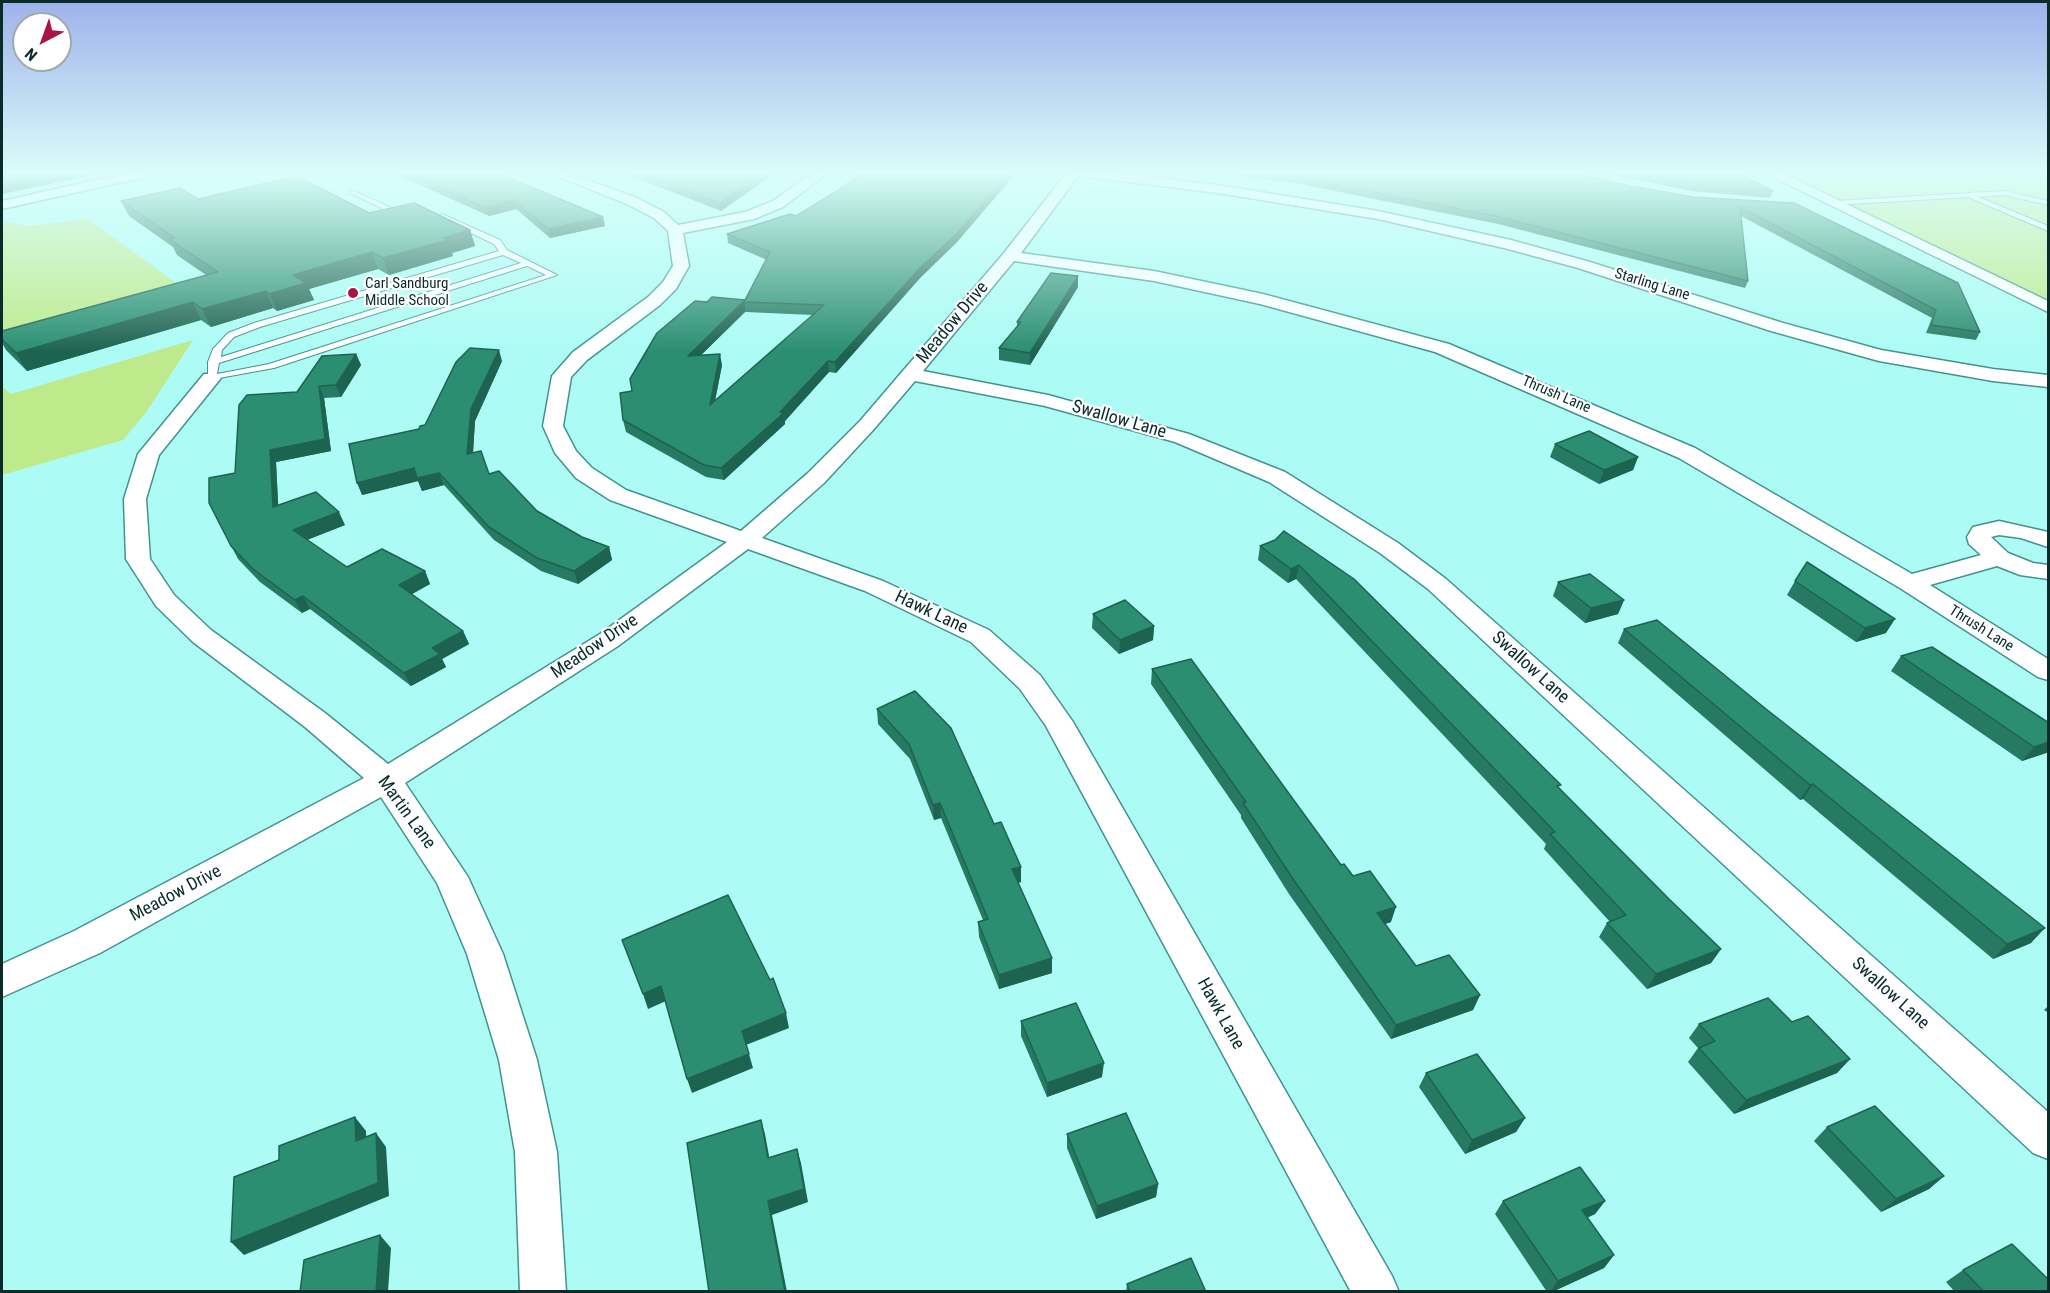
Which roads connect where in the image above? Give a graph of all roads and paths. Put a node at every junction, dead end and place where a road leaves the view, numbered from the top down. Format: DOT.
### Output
graph roads {
  1 [pos="473,231"];
  2 [pos="675,231"];
  3 [pos="1029,231"];
  4 [pos="1450,231"];
  5 [pos="1893,231"];
  6 [pos="504,252"];
  7 [pos="1010,256"];
  8 [pos="529,263"];
  9 [pos="2049,306"];
  10 [pos="212,370"];
  11 [pos="909,374"];
  12 [pos="2049,381"];
  13 [pos="745,540"];
  14 [pos="2049,540"];
  15 [pos="1999,558"];
  16 [pos="2049,572"];
  17 [pos="1909,583"];
  18 [pos="2049,671"];
  19 [pos="386,780"];
  20 [pos="2,981"];
  21 [pos="2049,1139"];
  22 [pos="543,1292"];
  23 [pos="1376,1292"];
  1 -- 6 [label="lane"];
  2 -- 13 [label="street, Hawk Lane"];
  3 -- 7 [label="street, Meadow Drive"];
  4 -- 12 [label="street, Starling Lane"];
  5 -- 9 [label="street"];
  6 -- 8 [label="lane"];
  6 -- 10 [label="lane"];
  7 -- 11 [label="street, Meadow Drive"];
  7 -- 17 [label="street, Thrush Lane"];
  8 -- 10 [label="lane"];
  8 -- 10 [label="lane"];
  10 -- 19 [label="street, Martin Lane"];
  11 -- 13 [label="street, Meadow Drive"];
  11 -- 21 [label="street, Swallow Lane"];
  13 -- 19 [label="street, Meadow Drive"];
  13 -- 23 [label="street, Hawk Lane"];
  14 -- 15 [label="street"];
  15 -- 16 [label="street"];
  15 -- 17 [label="street"];
  17 -- 18 [label="street, Thrush Lane"];
  19 -- 20 [label="street, Meadow Drive"];
  19 -- 22 [label="street, Martin Lane"];
}
